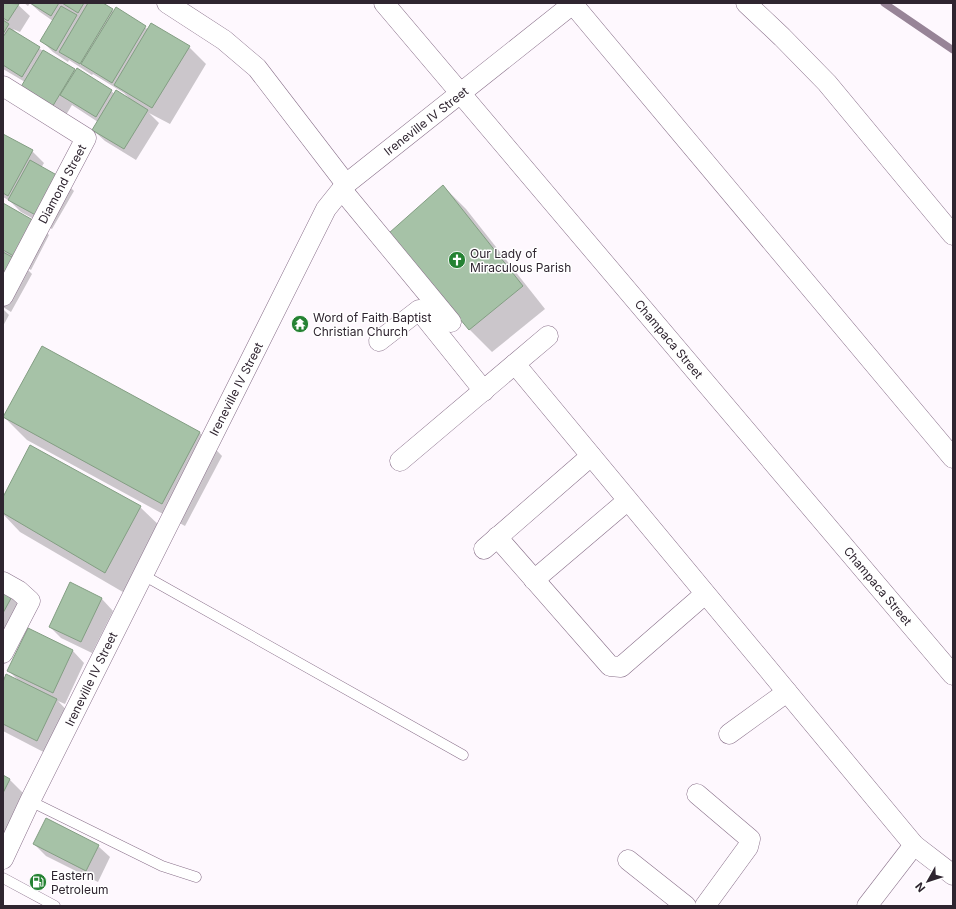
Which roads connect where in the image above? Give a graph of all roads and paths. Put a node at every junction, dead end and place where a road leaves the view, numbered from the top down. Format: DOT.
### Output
graph roads {
  1 [pos="167,3"];
  2 [pos="384,3"];
  3 [pos="573,3"];
  4 [pos="746,3"];
  5 [pos="3,86"];
  6 [pos="461,93"];
  7 [pos="344,187"];
  8 [pos="953,235"];
  9 [pos="3,296"];
  10 [pos="451,322"];
  11 [pos="548,336"];
  12 [pos="379,341"];
  13 [pos="515,364"];
  14 [pos="484,391"];
  15 [pos="591,456"];
  16 [pos="953,458"];
  17 [pos="400,461"];
  18 [pos="628,500"];
  19 [pos="143,575"];
  20 [pos="534,580"];
  21 [pos="3,582"];
  22 [pos="705,594"];
  23 [pos="3,653"];
  24 [pos="953,675"];
  25 [pos="786,692"];
  26 [pos="729,734"];
  27 [pos="463,755"];
  28 [pos="697,794"];
  29 [pos="30,801"];
  30 [pos="914,845"];
  31 [pos="3,860"];
  32 [pos="628,860"];
  33 [pos="953,875"];
  34 [pos="196,877"];
  35 [pos="3,878"];
  36 [pos="55,906"];
  37 [pos="686,906"];
  38 [pos="705,906"];
  39 [pos="867,906"];
  1 -- 7 [label="street"];
  2 -- 6 [label="street, Champaca Street"];
  3 -- 6 [label="street, Ireneville IV Street"];
  3 -- 16 [label="street"];
  4 -- 8 [label="street"];
  5 -- 9 [label="street, Diamond Street"];
  6 -- 7 [label="street, Ireneville IV Street"];
  6 -- 24 [label="street, Champaca Street"];
  7 -- 10 [label="street"];
  7 -- 19 [label="street, Ireneville IV Street"];
  11 -- 13 [label="street"];
  12 -- 14 [label="street"];
  13 -- 14 [label="street"];
  13 -- 15 [label="street"];
  14 -- 17 [label="street"];
  15 -- 18 [label="street"];
  15 -- 20 [label="street"];
  18 -- 20 [label="street"];
  18 -- 22 [label="street"];
  19 -- 27 [label="lane"];
  19 -- 29 [label="street, Ireneville IV Street"];
  20 -- 22 [label="street"];
  21 -- 23 [label="street"];
  22 -- 25 [label="street"];
  25 -- 26 [label="street"];
  25 -- 30 [label="street"];
  28 -- 38 [label="street"];
  29 -- 31 [label="street, Ireneville IV Street"];
  29 -- 34 [label="lane"];
  30 -- 33 [label="street"];
  30 -- 39 [label="street"];
  32 -- 37 [label="street"];
  35 -- 36 [label="lane"];
}
